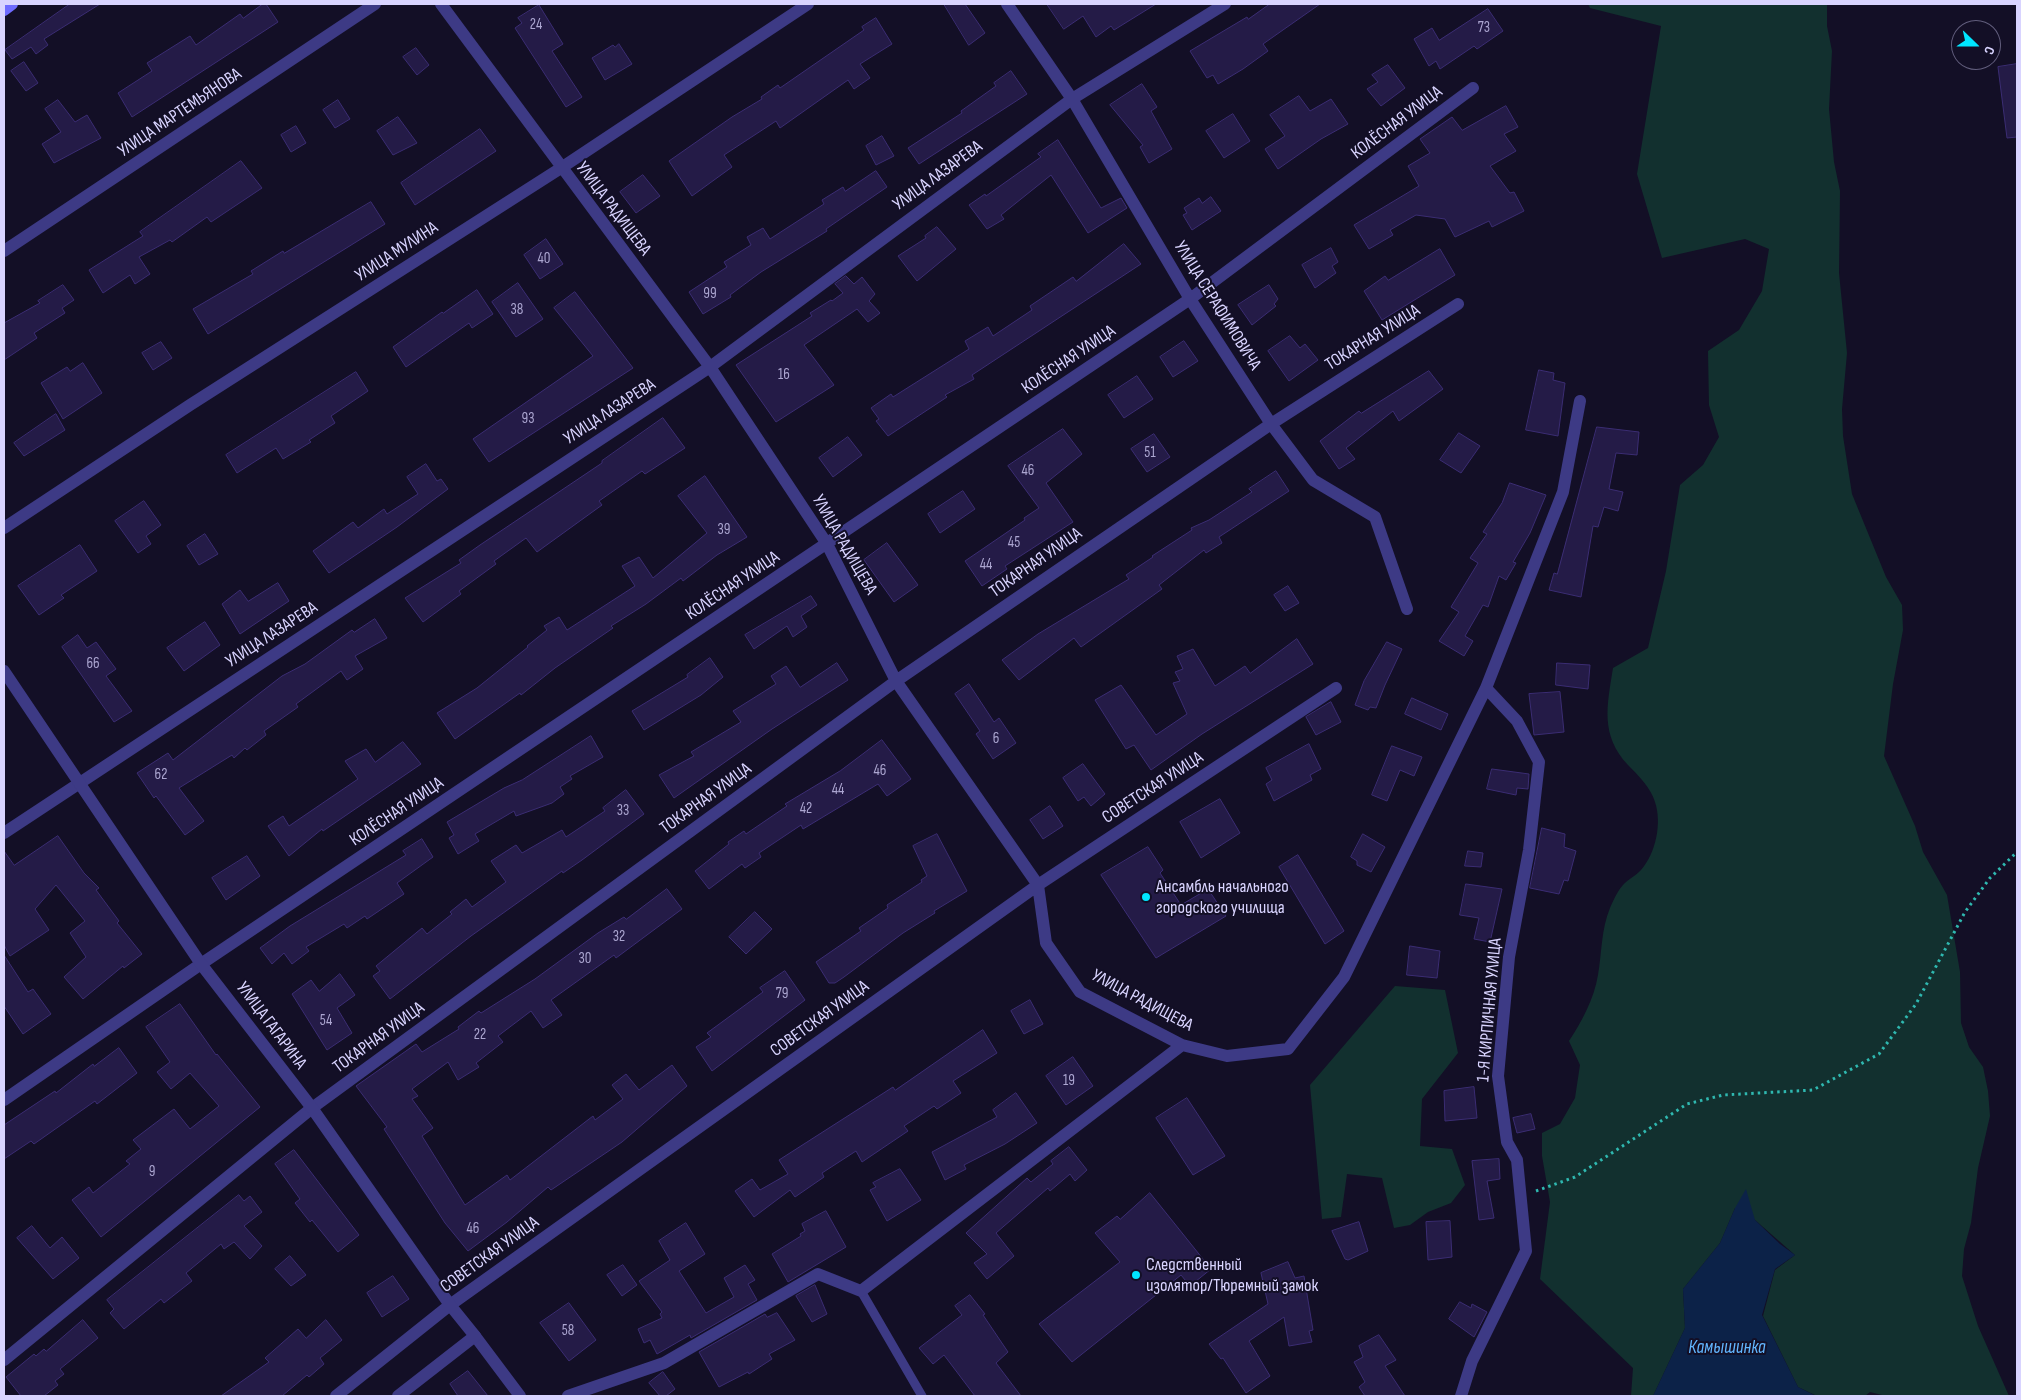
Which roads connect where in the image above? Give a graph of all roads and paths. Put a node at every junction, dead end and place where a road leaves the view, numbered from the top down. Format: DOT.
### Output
graph roads {
  1 [pos="12,4"];
  2 [pos="375,4"];
  3 [pos="441,4"];
  4 [pos="808,4"];
  5 [pos="1007,4"];
  6 [pos="1225,4"];
  7 [pos="4,10"];
  8 [pos="1473,88"];
  9 [pos="1072,99"];
  10 [pos="561,168"];
  11 [pos="4,251"];
  12 [pos="1190,299"];
  13 [pos="1458,304"];
  14 [pos="710,367"];
  15 [pos="1580,401"];
  16 [pos="1270,424"];
  17 [pos="4,528"];
  18 [pos="827,544"];
  19 [pos="1407,609"];
  20 [pos="4,671"];
  21 [pos="896,681"];
  22 [pos="1336,688"];
  23 [pos="1486,688"];
  24 [pos="81,782"];
  25 [pos="4,833"];
  26 [pos="2017,852"];
  27 [pos="1038,885"];
  28 [pos="201,964"];
  29 [pos="1182,1045"];
  30 [pos="4,1100"];
  31 [pos="312,1108"];
  32 [pos="1520,1195"];
  33 [pos="861,1291"];
  34 [pos="450,1305"];
  35 [pos="475,1336"];
  36 [pos="4,1360"];
  37 [pos="336,1396"];
  38 [pos="398,1396"];
  39 [pos="520,1396"];
  40 [pos="568,1396"];
  41 [pos="922,1396"];
  42 [pos="1461,1396"];
  1 -- 7 [label="main road"];
  2 -- 11 [label="street, УЛИЦА МАРТЕМЬЯНОВА"];
  3 -- 10 [label="street, УЛИЦА РАДИЩЕВА"];
  4 -- 10 [label="street, УЛИЦА МУЛИНА"];
  5 -- 9 [label="street, УЛИЦА СЕРАФИМОВИЧА"];
  6 -- 9 [label="street, УЛИЦА ЛАЗАРЕВА"];
  8 -- 12 [label="street, КОЛЁСНАЯ УЛИЦА"];
  9 -- 12 [label="street, УЛИЦА СЕРАФИМОВИЧА"];
  9 -- 14 [label="street, УЛИЦА ЛАЗАРЕВА"];
  10 -- 14 [label="street, УЛИЦА РАДИЩЕВА"];
  10 -- 17 [label="street, УЛИЦА МУЛИНА"];
  12 -- 16 [label="street, УЛИЦА СЕРАФИМОВИЧА"];
  12 -- 18 [label="street, КОЛЁСНАЯ УЛИЦА"];
  13 -- 16 [label="street, ТОКАРНАЯ УЛИЦА"];
  14 -- 18 [label="street, УЛИЦА РАДИЩЕВА"];
  14 -- 24 [label="street, УЛИЦА ЛАЗАРЕВА"];
  15 -- 23 [label="street"];
  16 -- 19 [label="street, УЛИЦА СЕРАФИМОВИЧА"];
  16 -- 21 [label="street, ТОКАРНАЯ УЛИЦА"];
  18 -- 21 [label="street, УЛИЦА РАДИЩЕВА"];
  18 -- 28 [label="street, КОЛЁСНАЯ УЛИЦА"];
  20 -- 24 [label="street, УЛИЦА ГАГАРИНА"];
  21 -- 27 [label="street, УЛИЦА РАДИЩЕВА"];
  21 -- 31 [label="street, ТОКАРНАЯ УЛИЦА"];
  22 -- 27 [label="street, СОВЕТСКАЯ УЛИЦА"];
  23 -- 29 [label="street, УЛИЦА РАДИЩЕВА"];
  23 -- 32 [label="street, 1-Я КИРПИЧНАЯ УЛИЦА"];
  24 -- 25 [label="street, УЛИЦА ЛАЗАРЕВА"];
  24 -- 28 [label="street, УЛИЦА ГАГАРИНА"];
  26 -- 32 [label="path"];
  27 -- 29 [label="street, УЛИЦА РАДИЩЕВА"];
  27 -- 34 [label="street, СОВЕТСКАЯ УЛИЦА"];
  28 -- 30 [label="street, КОЛЁСНАЯ УЛИЦА"];
  28 -- 31 [label="street, УЛИЦА ГАГАРИНА"];
  29 -- 33 [label="street"];
  31 -- 34 [label="street, УЛИЦА ГАГАРИНА"];
  31 -- 36 [label="street, ТОКАРНАЯ УЛИЦА"];
  32 -- 42 [label="street, 1-Я КИРПИЧНАЯ УЛИЦА"];
  33 -- 40 [label="street"];
  33 -- 41 [label="lane"];
  34 -- 35 [label="street, УЛИЦА ГАГАРИНА"];
  34 -- 37 [label="street, СОВЕТСКАЯ УЛИЦА"];
  35 -- 38 [label="street"];
  35 -- 39 [label="street, УЛИЦА ГАГАРИНА"];
}
